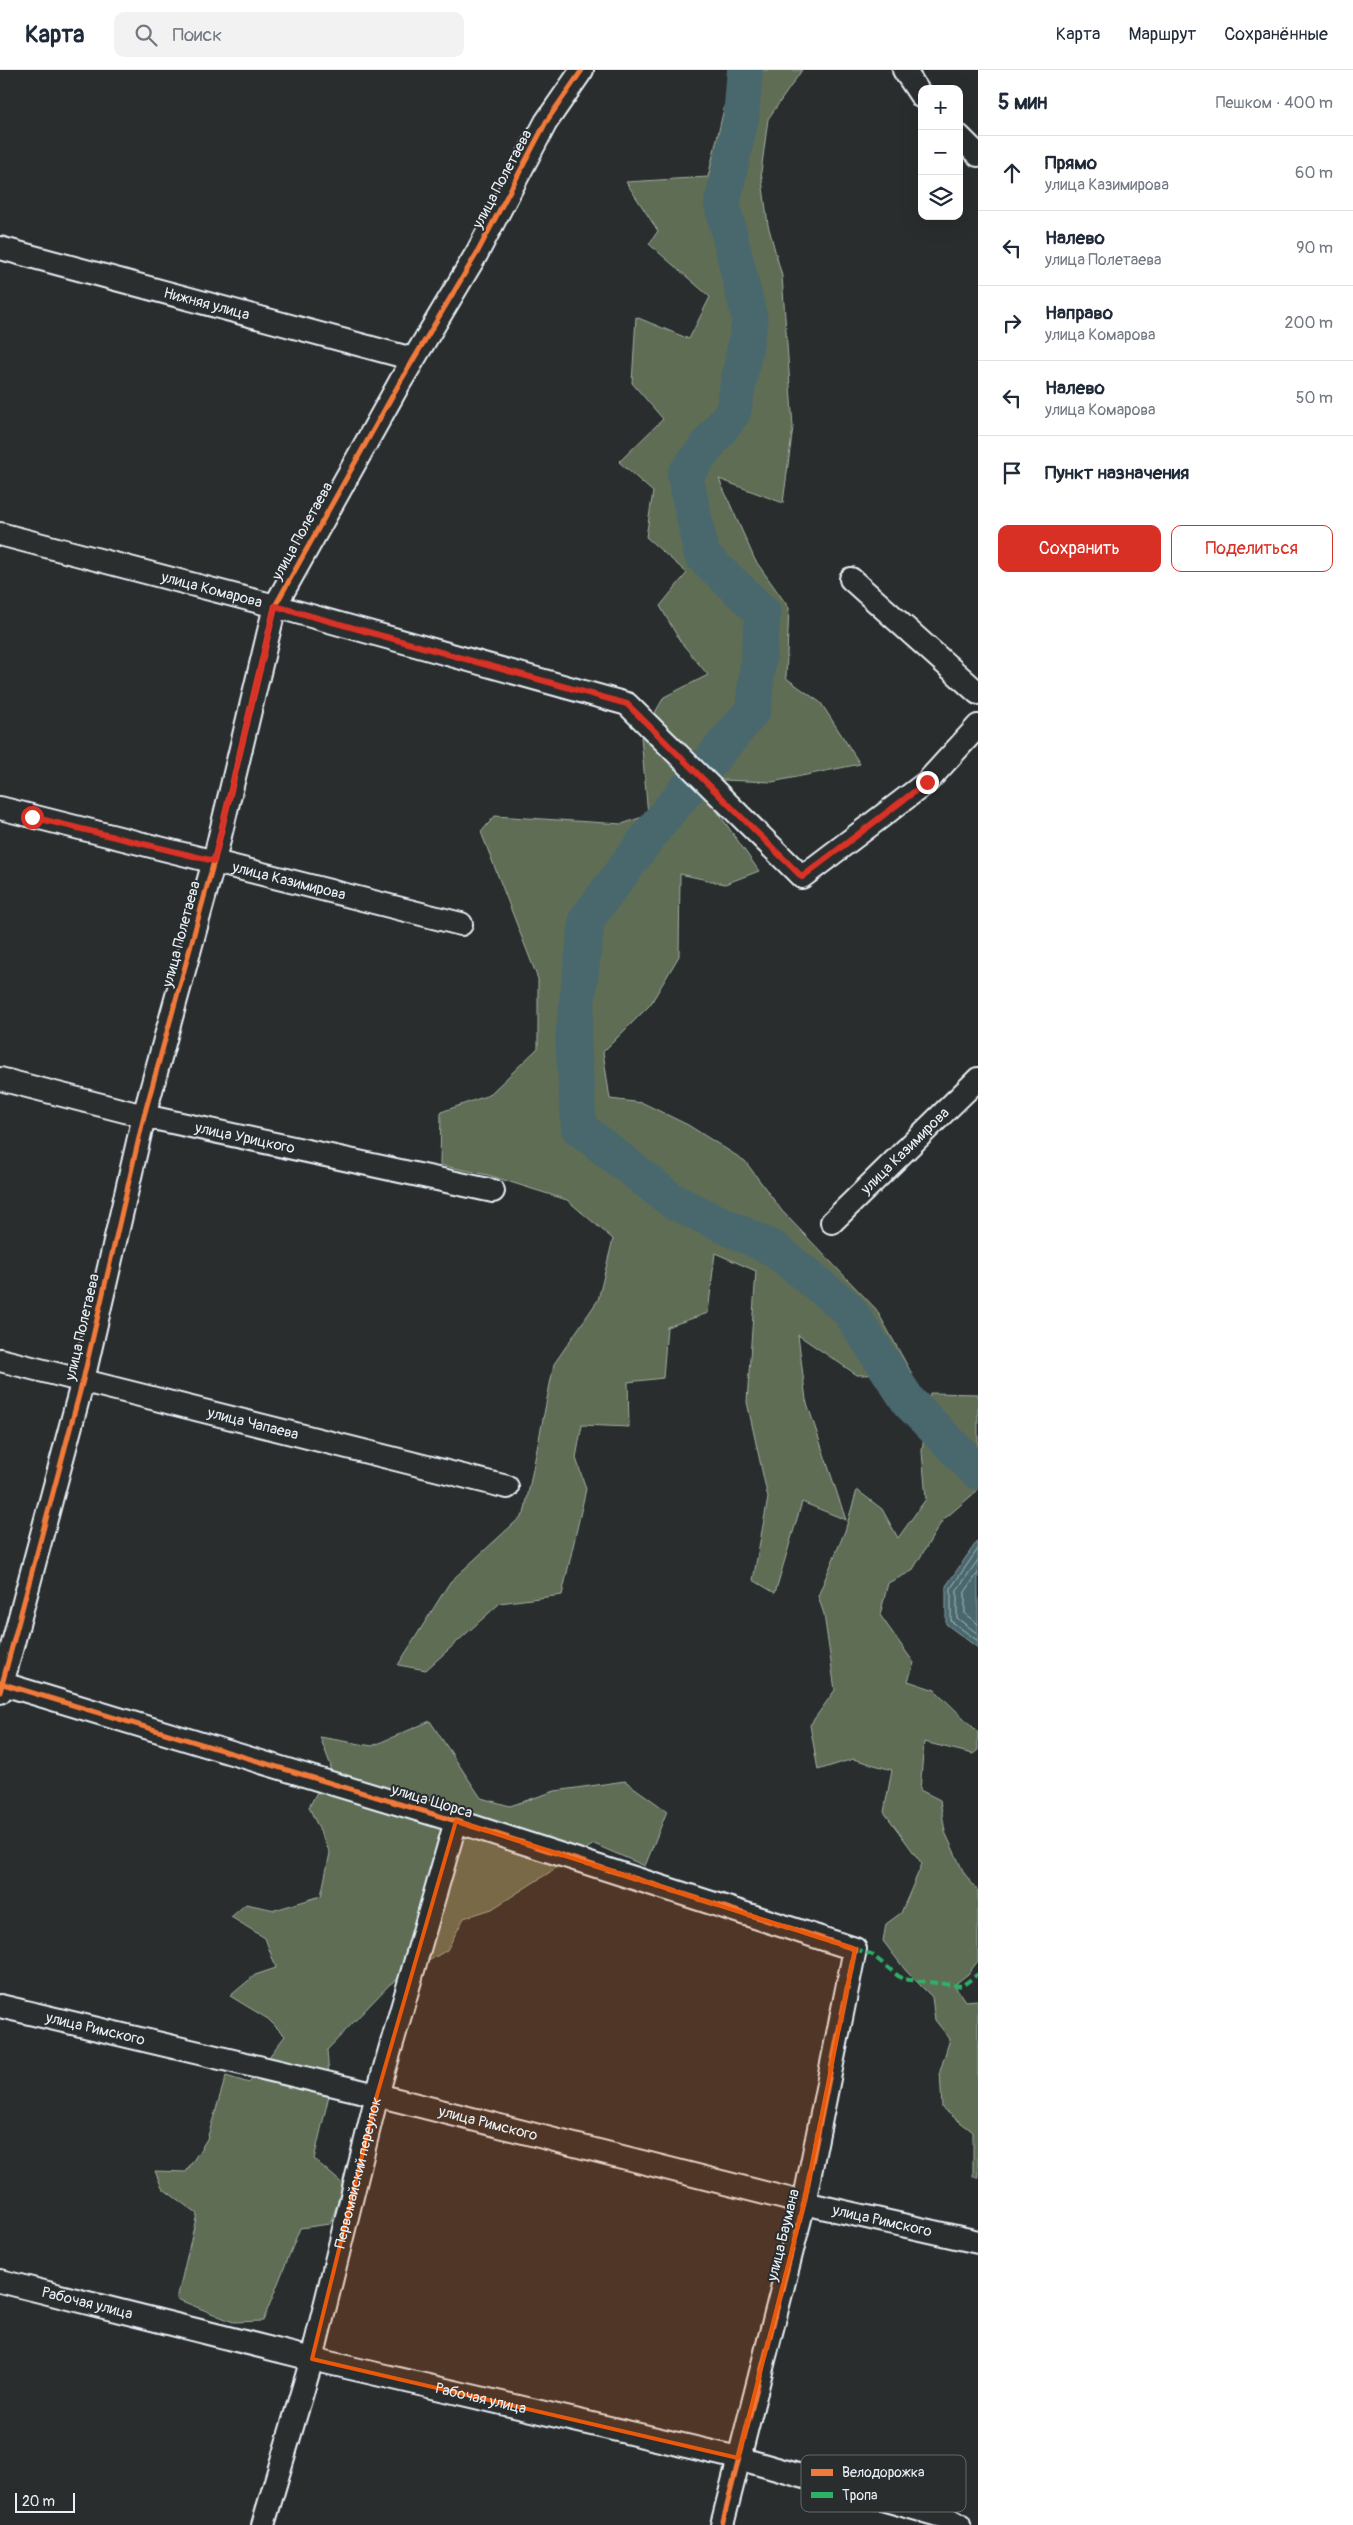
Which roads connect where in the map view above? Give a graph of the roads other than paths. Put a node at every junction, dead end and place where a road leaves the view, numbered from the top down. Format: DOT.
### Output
graph roads {
  1 [pos="582,70"];
  2 [pos="904,70"];
  3 [pos="918,91"];
  4 [pos="963,140"];
  5 [pos="978,155"];
  6 [pos="0,248"];
  7 [pos="413,360"];
  8 [pos="0,534"];
  9 [pos="851,579"];
  10 [pos="275,606"];
  11 [pos="978,693"];
  12 [pos="978,726"];
  13 [pos="0,808"];
  14 [pos="214,861"];
  15 [pos="461,924"];
  16 [pos="0,1079"];
  17 [pos="978,1079"];
  18 [pos="144,1116"];
  19 [pos="493,1192"];
  20 [pos="832,1222"];
  21 [pos="0,1360"];
  22 [pos="83,1380"];
  23 [pos="507,1487"];
  24 [pos="1,1686"];
  25 [pos="456,1821"];
  26 [pos="855,1949"];
  27 [pos="0,2006"];
  28 [pos="377,2095"];
  29 [pos="804,2204"];
  30 [pos="978,2242"];
  31 [pos="0,2281"];
  32 [pos="312,2358"];
  33 [pos="738,2458"];
  34 [pos="801,2476"];
  35 [pos="927,2512"];
  36 [pos="263,2525"];
  37 [pos="722,2525"];
  38 [pos="959,2525"];
  1 -- 7 [label="street, улица Полетаева"];
  2 -- 3 [label="street"];
  4 -- 5 [label="street"];
  6 -- 7 [label="street, Нижняя улица"];
  7 -- 10 [label="street, улица Полетаева"];
  8 -- 10 [label="street, улица Комарова"];
  9 -- 11 [label="street"];
  10 -- 12 [label="street, улица Комарова"];
  10 -- 14 [label="street, улица Полетаева"];
  13 -- 14 [label="street, улица Казимирова"];
  14 -- 15 [label="street, улица Казимирова"];
  14 -- 18 [label="street, улица Полетаева"];
  16 -- 18 [label="street, улица Урицкого"];
  17 -- 20 [label="street, улица Казимирова"];
  18 -- 19 [label="street, улица Урицкого"];
  18 -- 22 [label="street, улица Полетаева"];
  21 -- 22 [label="street, улица Чапаева"];
  22 -- 23 [label="street, улица Чапаева"];
  22 -- 24 [label="street, улица Полетаева"];
  24 -- 25 [label="street, улица Щорса"];
  25 -- 26 [label="street, улица Щорса"];
  25 -- 28 [label="street, Первомайский переулок"];
  26 -- 29 [label="street, улица Баумана"];
  27 -- 28 [label="street, улица Римского"];
  28 -- 29 [label="street, улица Римского"];
  28 -- 32 [label="street, Первомайский переулок"];
  29 -- 30 [label="street, улица Римского"];
  29 -- 33 [label="street, улица Баумана"];
  31 -- 32 [label="street, Рабочая улица"];
  32 -- 33 [label="street, Рабочая улица"];
  32 -- 36 [label="street, Первомайский переулок"];
  33 -- 34 [label="street, Рабочая улица"];
  33 -- 37 [label="street, улица Баумана"];
  35 -- 38 [label="street, Рабочая улица"];
}
